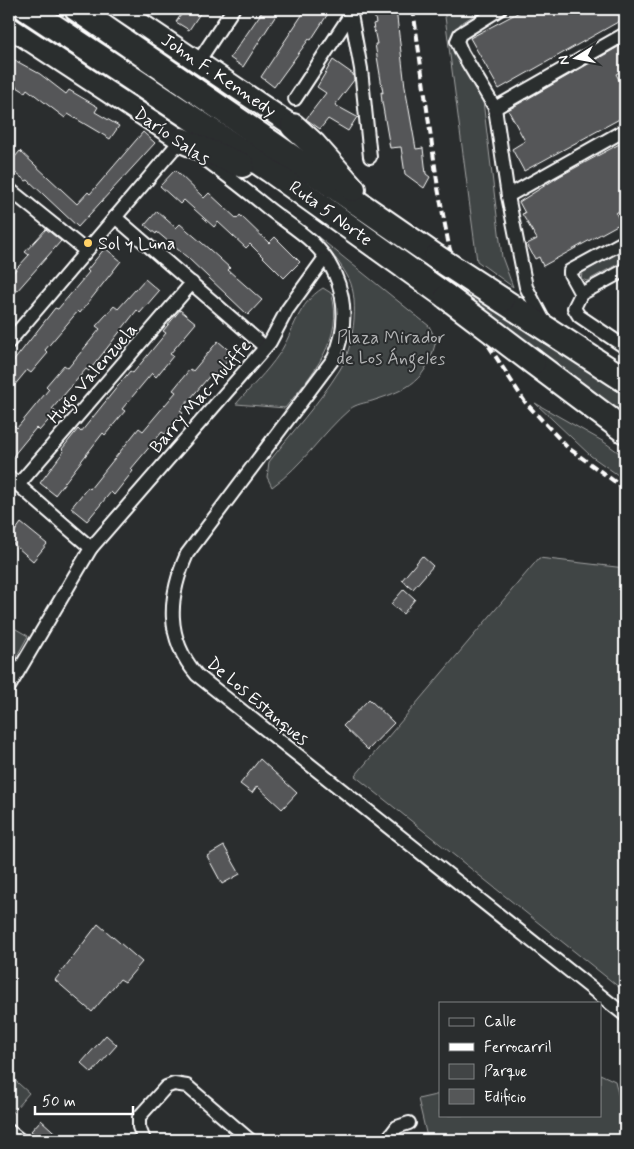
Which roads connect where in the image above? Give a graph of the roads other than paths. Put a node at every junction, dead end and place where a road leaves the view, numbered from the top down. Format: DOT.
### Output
graph roads {
  1 [pos="27,9"];
  2 [pos="77,9"];
  3 [pos="120,9"];
  4 [pos="233,9"];
  5 [pos="500,9"];
  6 [pos="350,11"];
  7 [pos="9,27"];
  8 [pos="625,34"];
  9 [pos="198,62"];
  10 [pos="296,99"];
  11 [pos="495,108"];
  12 [pos="292,126"];
  13 [pos="625,130"];
  14 [pos="181,140"];
  15 [pos="370,157"];
  16 [pos="9,189"];
  17 [pos="508,196"];
  18 [pos="310,197"];
  19 [pos="115,217"];
  20 [pos="392,227"];
  21 [pos="625,241"];
  22 [pos="86,251"];
  23 [pos="324,259"];
  24 [pos="625,270"];
  25 [pos="192,283"];
  26 [pos="526,287"];
  27 [pos="581,294"];
  28 [pos="506,303"];
  29 [pos="552,334"];
  30 [pos="9,342"];
  31 [pos="266,347"];
  32 [pos="625,347"];
  33 [pos="625,380"];
  34 [pos="625,431"];
  35 [pos="13,481"];
  36 [pos="91,548"];
  37 [pos="9,687"];
  38 [pos="625,1016"];
  39 [pos="409,1123"];
  40 [pos="9,1131"];
  41 [pos="20,1140"];
  42 [pos="144,1140"];
  43 [pos="250,1140"];
  44 [pos="387,1140"];
  1 -- 18 [label="highway, Ruta 5 Norte"];
  2 -- 20 [label="highway, Ruta 5 Norte"];
  3 -- 9 [label="main road, John F. Kennedy"];
  4 -- 9 [label="street"];
  5 -- 11 [label="street"];
  6 -- 10 [label="street"];
  6 -- 15 [label="street"];
  7 -- 14 [label="main road, Darío Salas"];
  8 -- 11 [label="street"];
  9 -- 12 [label="main road, John F. Kennedy"];
  11 -- 17 [label="street"];
  12 -- 20 [label="highway"];
  13 -- 17 [label="street"];
  14 -- 18 [label="highway"];
  14 -- 19 [label="street"];
  14 -- 23 [label="street, Darío Salas"];
  16 -- 22 [label="street"];
  17 -- 26 [label="street"];
  18 -- 34 [label="highway, Ruta 5 Norte, bridge"];
  19 -- 22 [label="street"];
  19 -- 25 [label="street"];
  20 -- 28 [label="highway, Ruta 5 Norte, bridge"];
  21 -- 27 [label="street"];
  22 -- 30 [label="street"];
  23 -- 31 [label="street, Barry Mac-Auliffe"];
  23 -- 38 [label="street, De Los Estanques"];
  24 -- 27 [label="street"];
  25 -- 31 [label="street"];
  25 -- 35 [label="street, Hugo Valenzuela"];
  26 -- 28 [label="street"];
  26 -- 29 [label="street"];
  27 -- 32 [label="street"];
  28 -- 29 [label="highway, Ruta 5 Norte"];
  29 -- 33 [label="highway, Ruta 5 Norte"];
  31 -- 36 [label="street, Barry Mac-Auliffe"];
  35 -- 36 [label="street"];
  36 -- 37 [label="street, Barry Mac-Auliffe"];
  39 -- 44 [label="street"];
  40 -- 41 [label="street"];
  42 -- 43 [label="street"];
}
